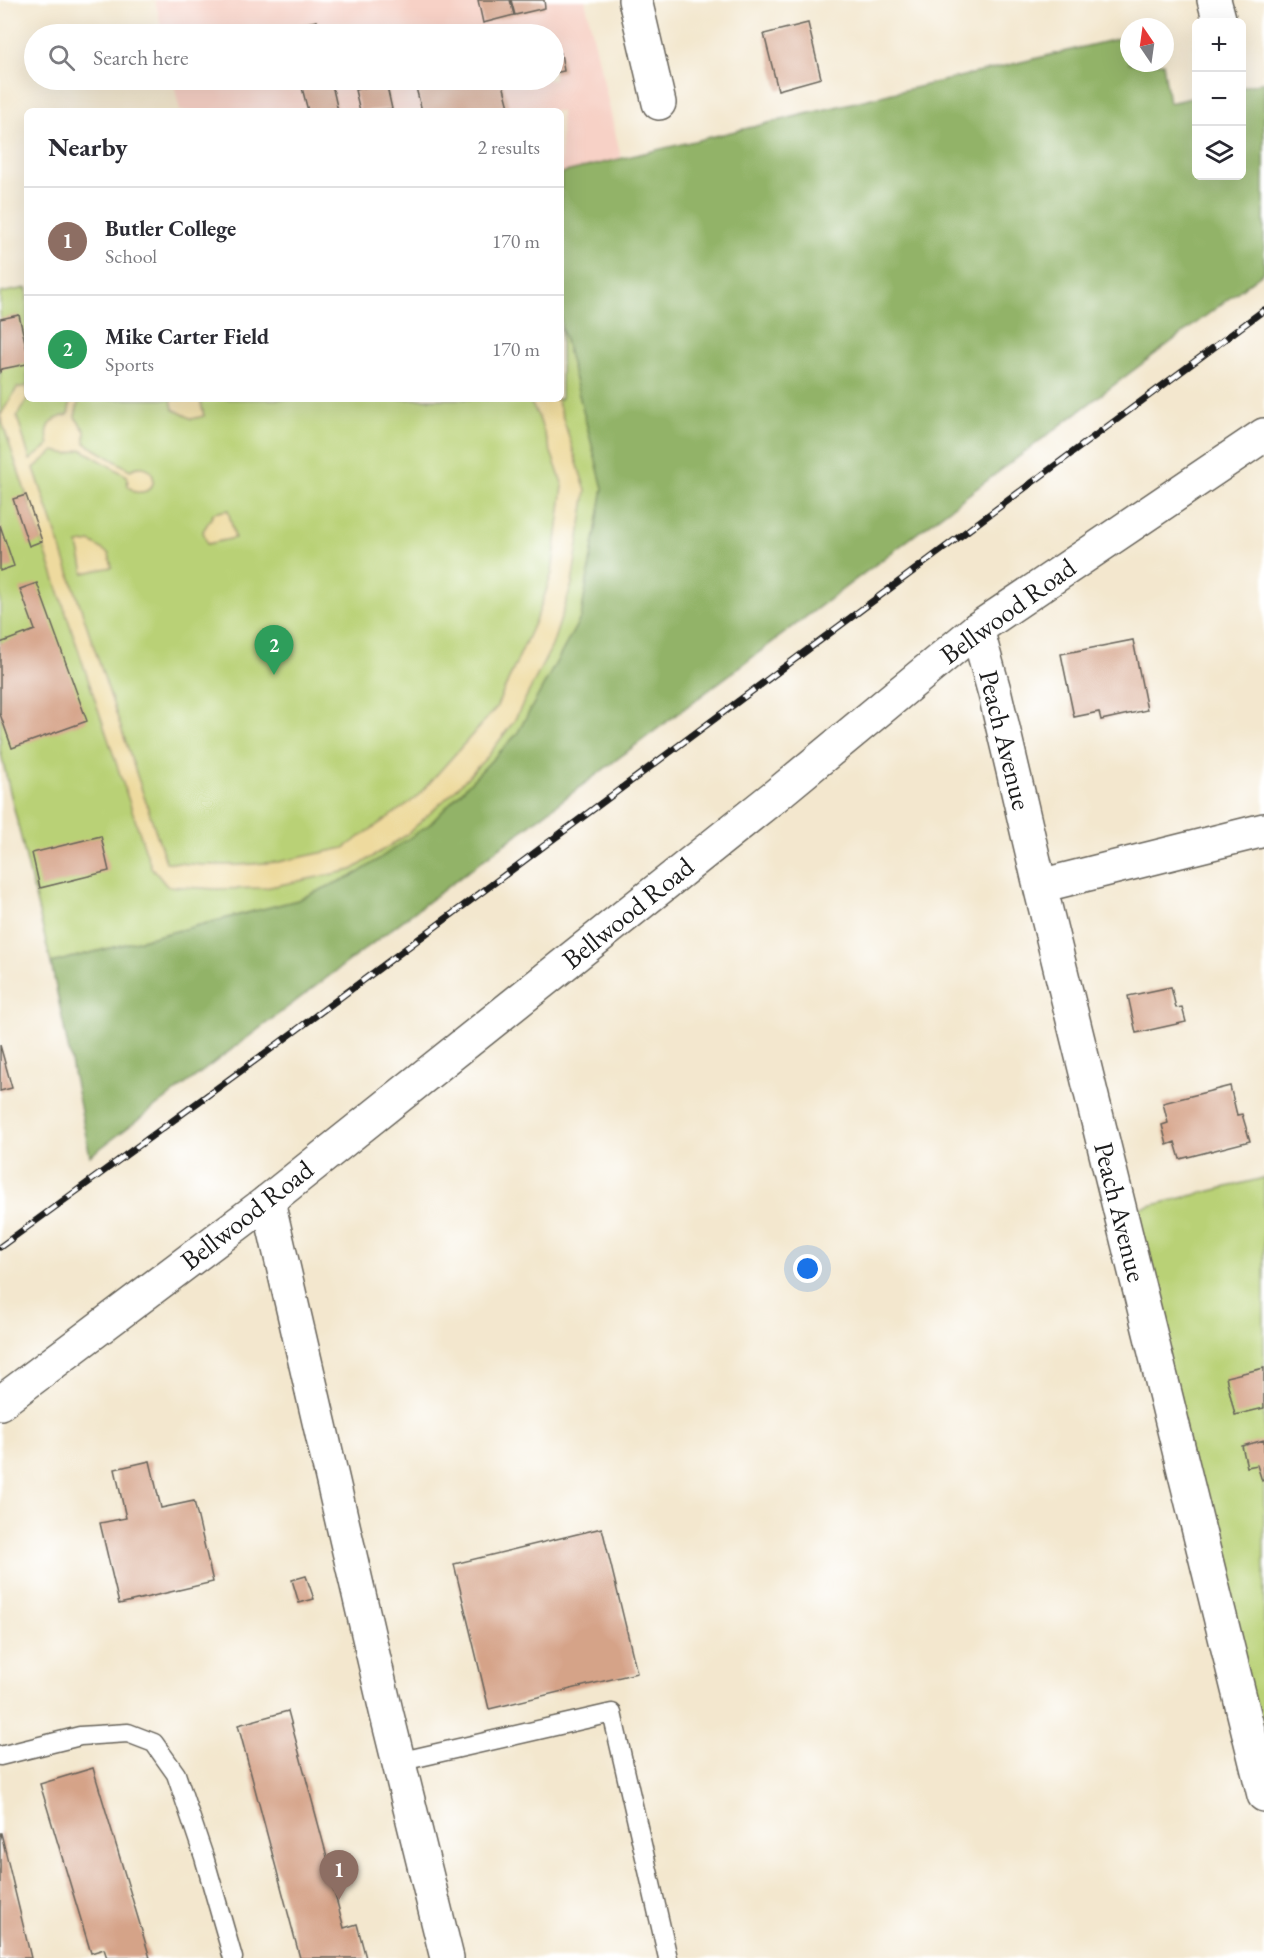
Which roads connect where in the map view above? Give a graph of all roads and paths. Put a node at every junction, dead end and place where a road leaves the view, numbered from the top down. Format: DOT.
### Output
graph roads {
  1 [pos="634,0"];
  2 [pos="1214,0"];
  3 [pos="1219,18"];
  4 [pos="659,104"];
  5 [pos="1264,435"];
  6 [pos="977,629"];
  7 [pos="1264,830"];
  8 [pos="1040,886"];
  9 [pos="268,1201"];
  10 [pos="0,1403"];
  11 [pos="0,1756"];
  12 [pos="398,1762"];
  13 [pos="1264,1795"];
  14 [pos="233,1958"];
  15 [pos="447,1958"];
  16 [pos="668,1958"];
  1 -- 4 [label="street"];
  2 -- 3 [label="street"];
  5 -- 6 [label="street, Bellwood Road"];
  6 -- 8 [label="street, Peach Avenue"];
  6 -- 9 [label="street, Bellwood Road"];
  7 -- 8 [label="street"];
  8 -- 13 [label="street, Peach Avenue"];
  9 -- 10 [label="street, Bellwood Road"];
  9 -- 12 [label="street"];
  11 -- 14 [label="lane"];
  12 -- 15 [label="street"];
  12 -- 16 [label="lane"];
}
